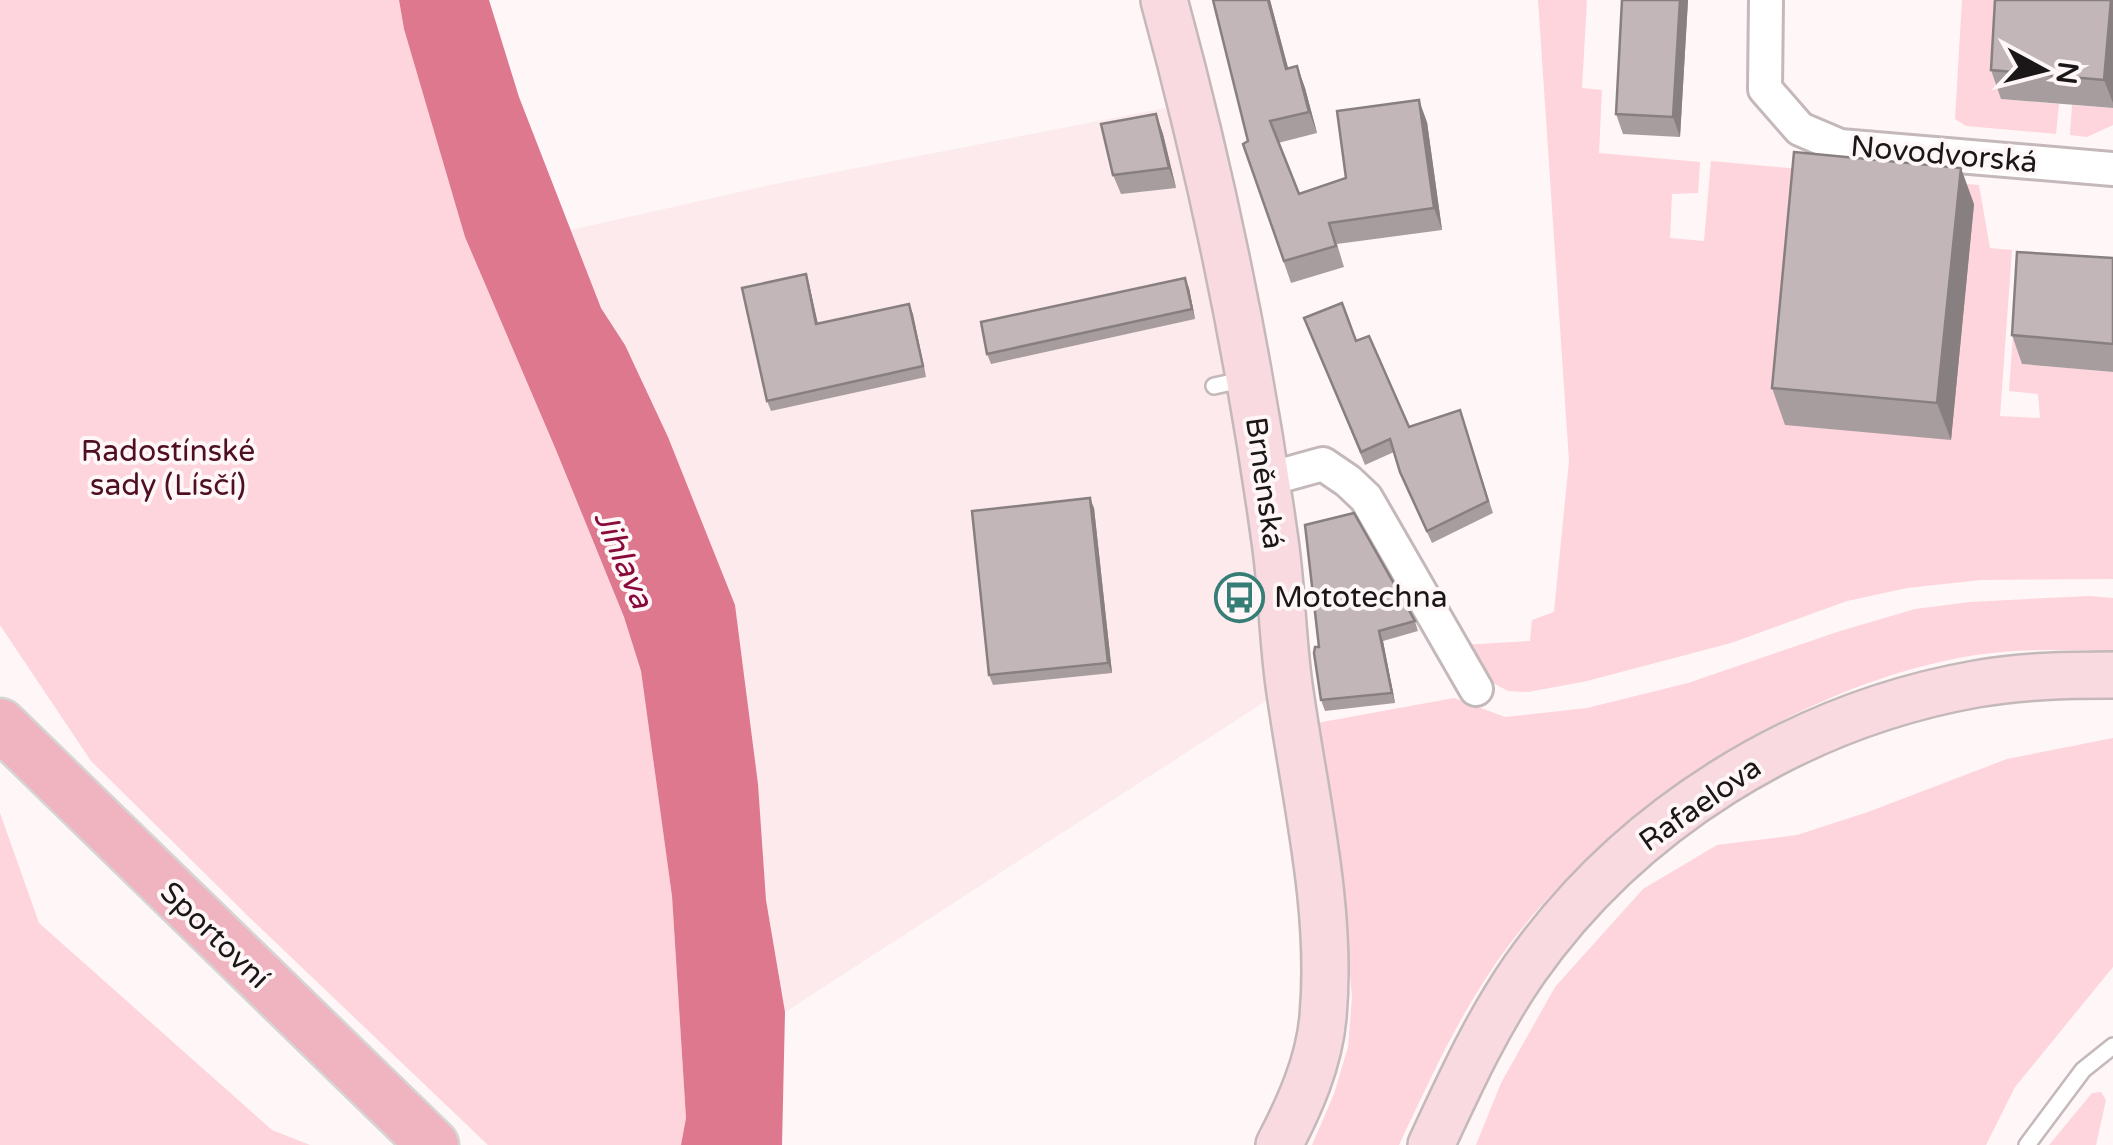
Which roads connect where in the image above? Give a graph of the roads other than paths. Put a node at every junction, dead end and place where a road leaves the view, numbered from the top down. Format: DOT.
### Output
graph roads {
  1 [pos="1164,0"];
  2 [pos="1766,0"];
  3 [pos="2113,168"];
  4 [pos="1265,480"];
  5 [pos="2113,675"];
  6 [pos="1476,690"];
  7 [pos="0,724"];
  8 [pos="2113,1046"];
  9 [pos="433,1145"];
  10 [pos="1279,1145"];
  11 [pos="1431,1145"];
  12 [pos="2027,1145"];
  1 -- 4 [label="street, Brněnská"];
  2 -- 3 [label="street, Novodvorská"];
  4 -- 6 [label="street"];
  4 -- 10 [label="street, Brněnská"];
  5 -- 11 [label="street, Rafaelova"];
  7 -- 9 [label="main road, Sportovní"];
  8 -- 12 [label="lane"];
}
